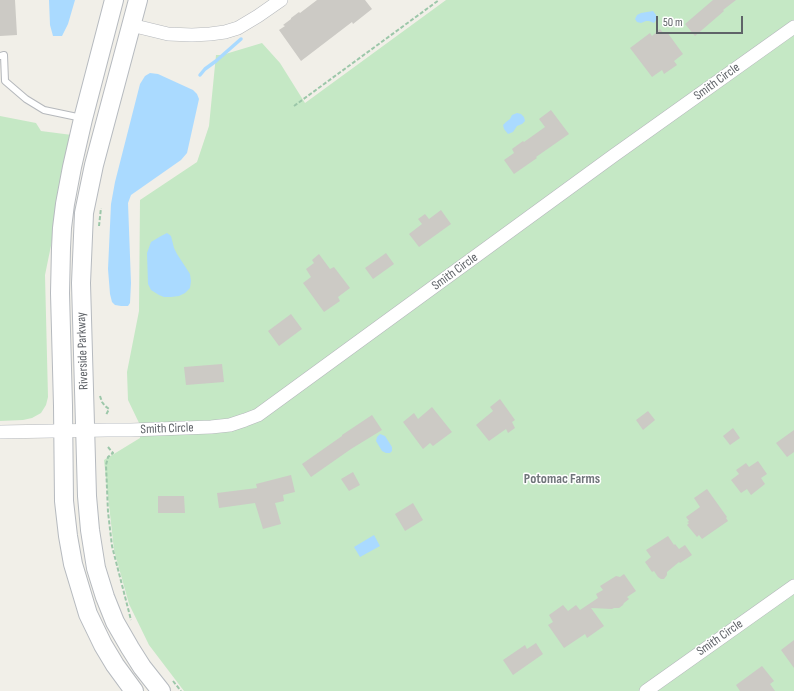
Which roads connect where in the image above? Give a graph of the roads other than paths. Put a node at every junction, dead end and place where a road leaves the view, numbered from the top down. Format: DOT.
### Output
graph roads {
  1 [pos="114,0"];
  2 [pos="138,0"];
  3 [pos="281,0"];
  4 [pos="131,25"];
  5 [pos="794,27"];
  6 [pos="0,56"];
  7 [pos="83,119"];
  8 [pos="85,430"];
  9 [pos="63,431"];
  10 [pos="0,432"];
  11 [pos="794,586"];
  12 [pos="166,685"];
  13 [pos="134,691"];
  14 [pos="646,691"];
  1 -- 7 [label="main road, Riverside Parkway"];
  2 -- 4 [label="main road, Riverside Parkway"];
  3 -- 4 [label="street"];
  4 -- 8 [label="main road, Riverside Parkway"];
  5 -- 8 [label="street, Smith Circle"];
  6 -- 7 [label="lane"];
  7 -- 9 [label="main road, Riverside Parkway"];
  8 -- 9 [label="street, Smith Circle"];
  8 -- 12 [label="main road, Riverside Parkway"];
  9 -- 10 [label="street, Smith Circle"];
  9 -- 13 [label="main road, Riverside Parkway"];
  11 -- 14 [label="street, Smith Circle"];
}
